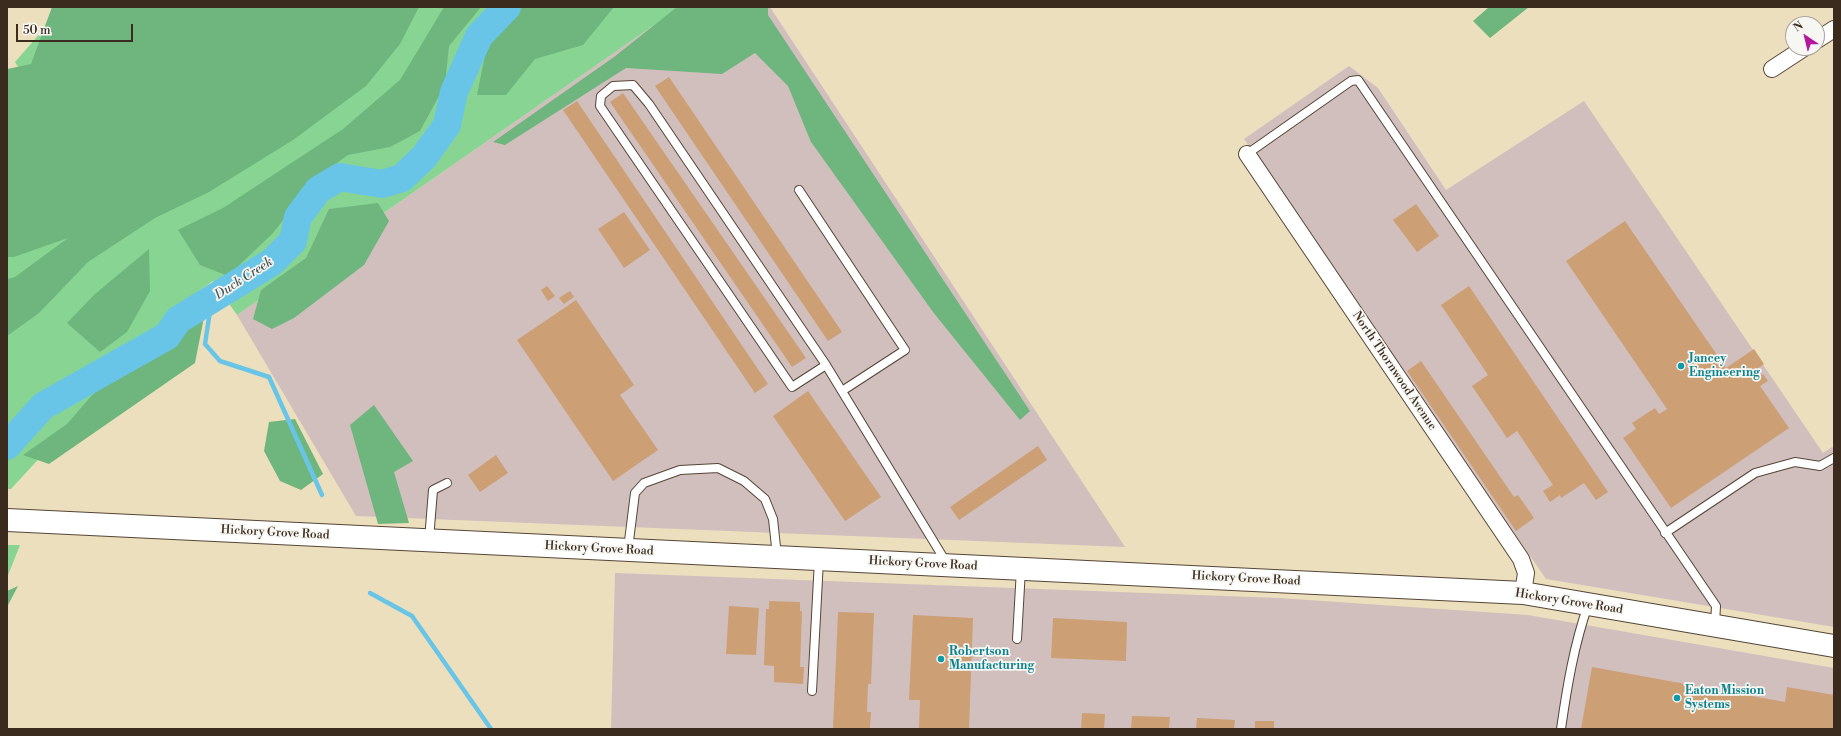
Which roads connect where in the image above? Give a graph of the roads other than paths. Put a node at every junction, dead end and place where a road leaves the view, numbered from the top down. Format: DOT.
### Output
graph roads {
  1 [pos="1834,28"];
  2 [pos="1825,34"];
  3 [pos="1792,56"];
  4 [pos="1772,69"];
  5 [pos="1247,154"];
  6 [pos="799,190"];
  7 [pos="826,365"];
  8 [pos="842,391"];
  9 [pos="1834,458"];
  10 [pos="447,483"];
  11 [pos="7,520"];
  12 [pos="1665,532"];
  13 [pos="429,541"];
  14 [pos="628,550"];
  15 [pos="777,557"];
  16 [pos="819,559"];
  17 [pos="947,565"];
  18 [pos="1021,568"];
  19 [pos="1523,593"];
  20 [pos="1588,604"];
  21 [pos="1715,625"];
  22 [pos="1017,639"];
  23 [pos="1834,646"];
  24 [pos="812,691"];
  25 [pos="1562,729"];
  1 -- 2 [label="street"];
  3 -- 4 [label="street"];
  5 -- 12 [label="lane"];
  5 -- 19 [label="street, North Thornwood Avenue"];
  6 -- 8 [label="lane"];
  7 -- 7 [label="lane"];
  7 -- 8 [label="lane"];
  8 -- 17 [label="lane"];
  9 -- 12 [label="lane"];
  10 -- 13 [label="lane"];
  11 -- 13 [label="main road, Hickory Grove Road"];
  12 -- 21 [label="lane"];
  13 -- 14 [label="main road, Hickory Grove Road"];
  14 -- 15 [label="main road, Hickory Grove Road"];
  14 -- 15 [label="lane"];
  15 -- 16 [label="main road, Hickory Grove Road"];
  16 -- 17 [label="main road, Hickory Grove Road"];
  16 -- 24 [label="lane"];
  17 -- 18 [label="main road, Hickory Grove Road"];
  18 -- 19 [label="main road, Hickory Grove Road"];
  18 -- 22 [label="lane"];
  19 -- 20 [label="main road, Hickory Grove Road"];
  20 -- 21 [label="main road, Hickory Grove Road"];
  20 -- 25 [label="lane"];
  21 -- 23 [label="main road, Hickory Grove Road"];
}
